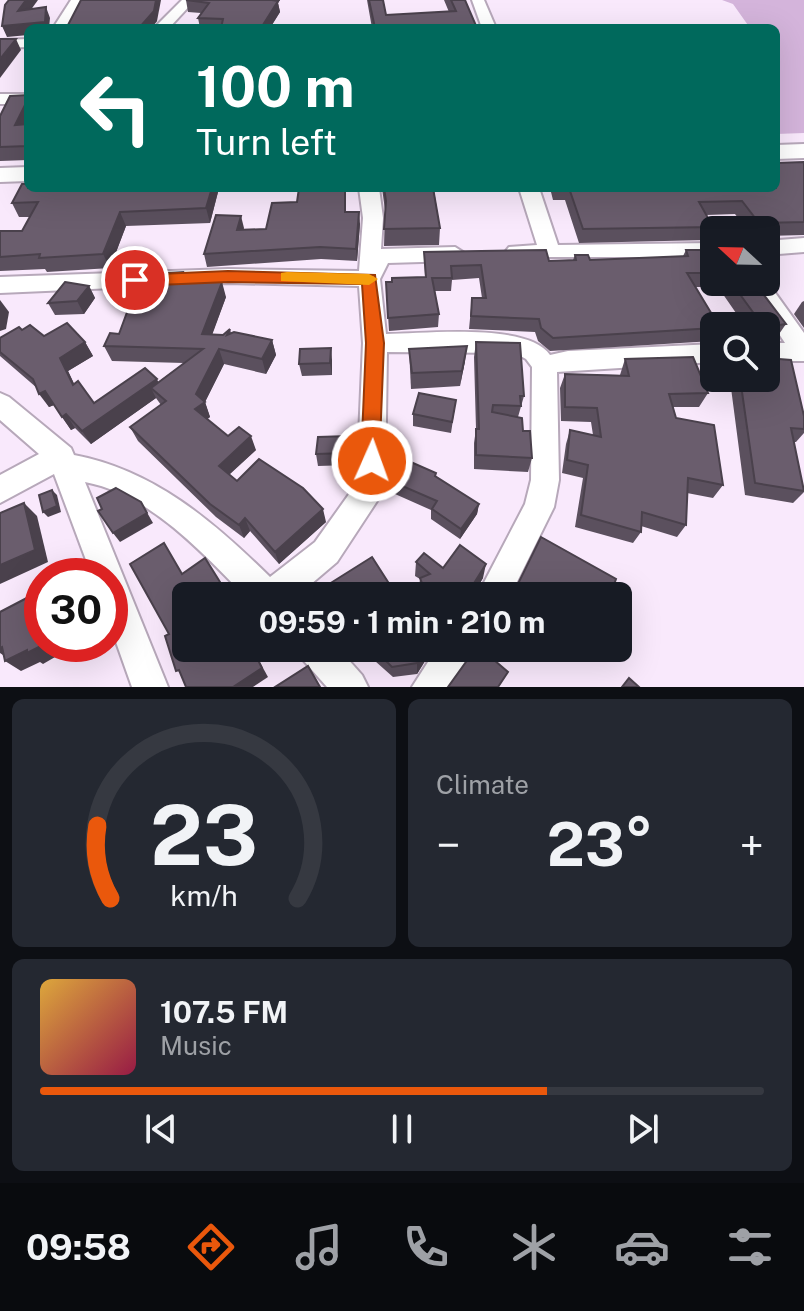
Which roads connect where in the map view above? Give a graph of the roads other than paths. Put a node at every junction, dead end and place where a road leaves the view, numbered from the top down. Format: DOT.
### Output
graph roads {
  1 [pos="77,0"];
  2 [pos="189,0"];
  3 [pos="478,0"];
  4 [pos="62,24"];
  5 [pos="165,24"];
  6 [pos="487,24"];
  7 [pos="24,43"];
  8 [pos="0,44"];
  9 [pos="0,99"];
  10 [pos="24,99"];
  11 [pos="804,151"];
  12 [pos="780,152"];
  13 [pos="24,174"];
  14 [pos="0,175"];
  15 [pos="370,192"];
  16 [pos="530,192"];
  17 [pos="804,245"];
  18 [pos="780,247"];
  19 [pos="549,250"];
  20 [pos="700,250"];
  21 [pos="369,279"];
  22 [pos="0,285"];
  23 [pos="766,296"];
  24 [pos="375,343"];
  25 [pos="780,352"];
  26 [pos="804,352"];
  27 [pos="700,354"];
  28 [pos="544,366"];
  29 [pos="0,404"];
  30 [pos="64,461"];
  31 [pos="0,490"];
  32 [pos="101,558"];
  33 [pos="256,582"];
  34 [pos="288,582"];
  35 [pos="500,582"];
  36 [pos="128,629"];
  37 [pos="328,662"];
  38 [pos="448,662"];
  39 [pos="150,687"];
  40 [pos="350,687"];
  41 [pos="430,687"];
  1 -- 4 [label="street"];
  2 -- 5 [label="street"];
  3 -- 6 [label="street"];
  7 -- 8 [label="street"];
  9 -- 10 [label="street"];
  11 -- 12 [label="main road"];
  13 -- 14 [label="main road"];
  15 -- 21 [label="street"];
  16 -- 19 [label="street"];
  17 -- 18 [label="street"];
  19 -- 20 [label="street"];
  19 -- 21 [label="street"];
  21 -- 22 [label="street"];
  21 -- 24 [label="street"];
  23 -- 26 [label="street"];
  24 -- 28 [label="street"];
  24 -- 34 [label="street"];
  25 -- 26 [label="street"];
  27 -- 28 [label="street"];
  28 -- 35 [label="street"];
  29 -- 30 [label="street"];
  30 -- 31 [label="street"];
  30 -- 32 [label="street"];
  30 -- 33 [label="street"];
  36 -- 39 [label="street"];
  37 -- 40 [label="street"];
  38 -- 41 [label="street"];
}
